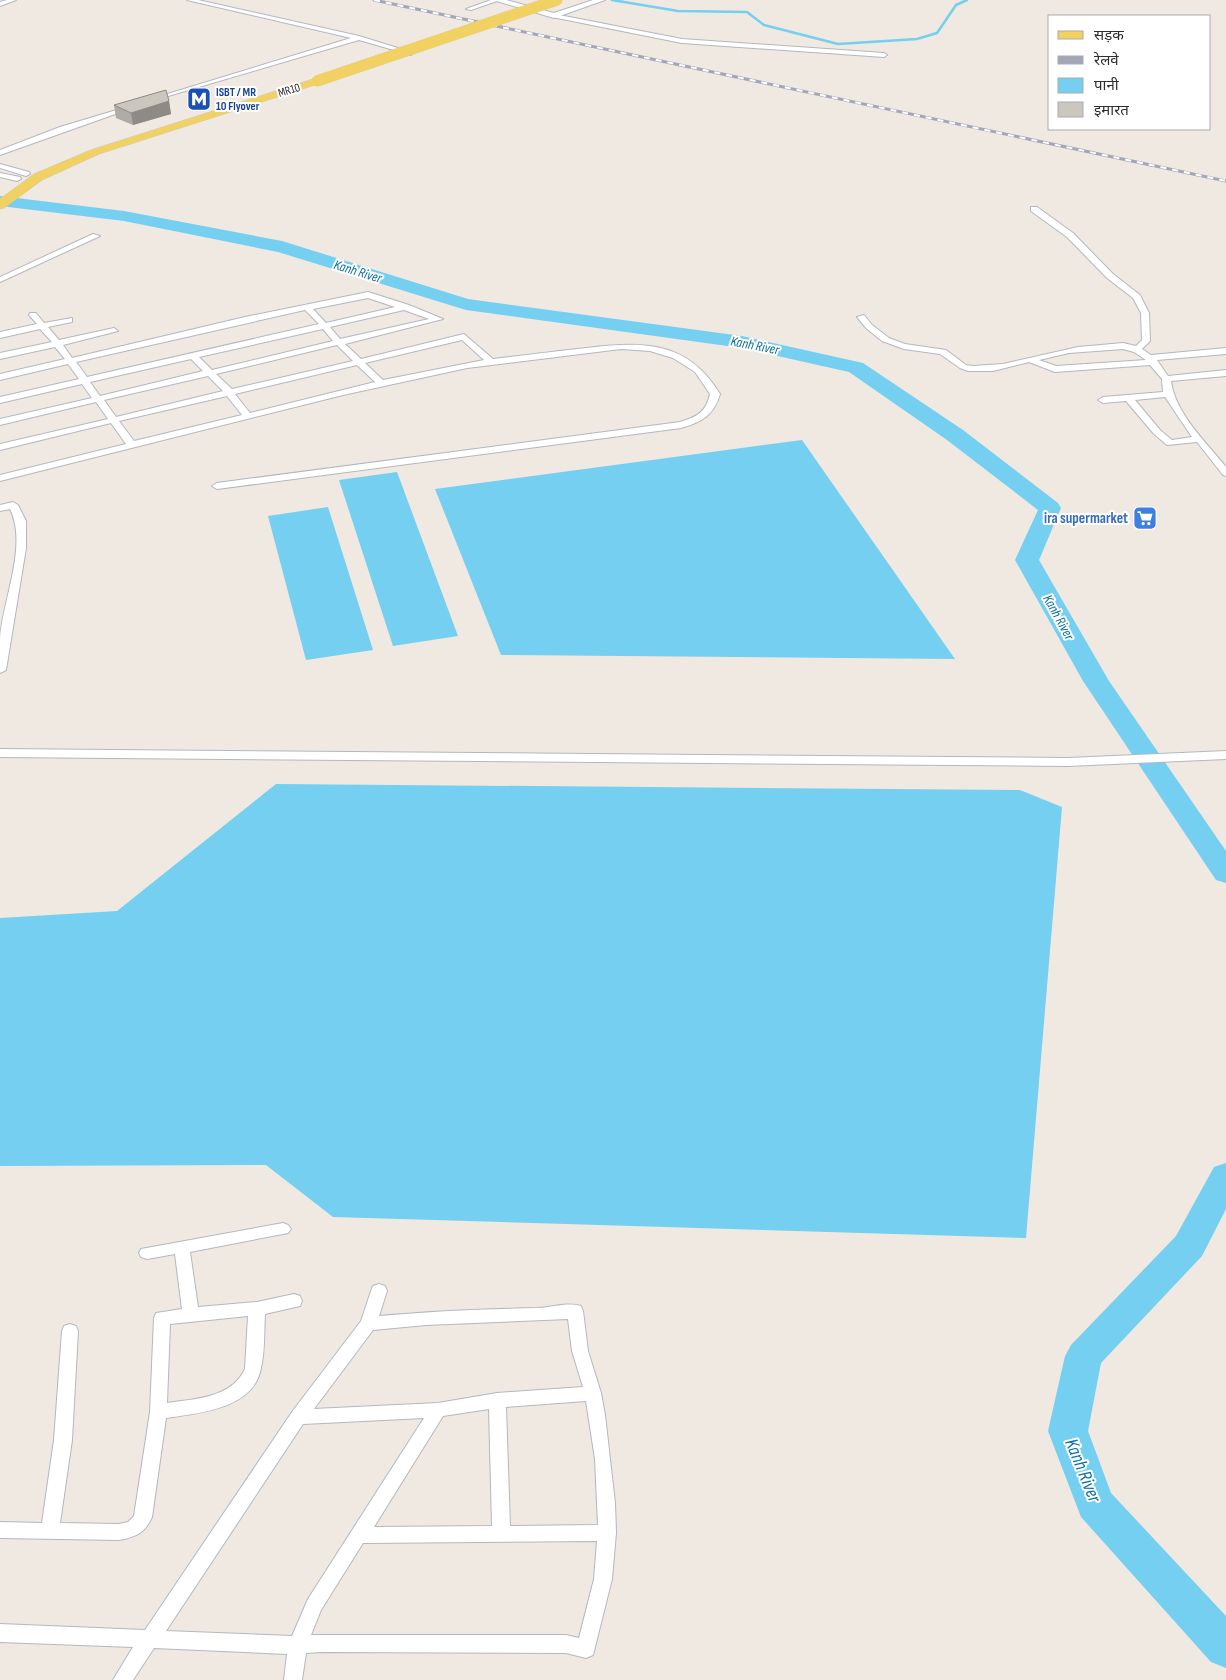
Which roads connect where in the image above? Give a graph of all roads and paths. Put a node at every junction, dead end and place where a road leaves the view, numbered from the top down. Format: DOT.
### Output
graph roads {
  1 [pos="13,0"];
  2 [pos="190,0"];
  3 [pos="497,0"];
  4 [pos="536,0"];
  5 [pos="557,0"];
  6 [pos="601,0"];
  7 [pos="0,4"];
  8 [pos="469,9"];
  9 [pos="554,16"];
  10 [pos="359,38"];
  11 [pos="411,53"];
  12 [pos="884,55"];
  13 [pos="313,80"];
  14 [pos="148,102"];
  15 [pos="139,105"];
  16 [pos="0,153"];
  17 [pos="0,166"];
  18 [pos="12,182"];
  19 [pos="0,205"];
  20 [pos="1034,209"];
  21 [pos="96,236"];
  22 [pos="0,280"];
  23 [pos="406,307"];
  24 [pos="307,308"];
  25 [pos="33,315"];
  26 [pos="862,317"];
  27 [pos="69,320"];
  28 [pos="42,326"];
  29 [pos="325,326"];
  30 [pos="114,331"];
  31 [pos="0,335"];
  32 [pos="338,342"];
  33 [pos="57,344"];
  34 [pos="1137,350"];
  35 [pos="1226,351"];
  36 [pos="192,355"];
  37 [pos="0,356"];
  38 [pos="1030,360"];
  39 [pos="1152,360"];
  40 [pos="70,362"];
  41 [pos="360,362"];
  42 [pos="491,362"];
  43 [pos="211,372"];
  44 [pos="1226,373"];
  45 [pos="0,377"];
  46 [pos="1166,379"];
  47 [pos="83,381"];
  48 [pos="382,384"];
  49 [pos="230,392"];
  50 [pos="1168,394"];
  51 [pos="1129,398"];
  52 [pos="98,399"];
  53 [pos="0,400"];
  54 [pos="1103,400"];
  55 [pos="248,416"];
  56 [pos="114,420"];
  57 [pos="0,422"];
  58 [pos="1199,439"];
  59 [pos="132,445"];
  60 [pos="0,447"];
  61 [pos="1226,473"];
  62 [pos="0,478"];
  63 [pos="217,486"];
  64 [pos="0,508"];
  65 [pos="0,670"];
  66 [pos="0,752"];
  67 [pos="1226,755"];
  68 [pos="283,1229"];
  69 [pos="182,1247"];
  70 [pos="147,1253"];
  71 [pos="379,1291"];
  72 [pos="294,1301"];
  73 [pos="257,1309"];
  74 [pos="191,1314"];
  75 [pos="368,1324"];
  76 [pos="70,1332"];
  77 [pos="592,1393"];
  78 [pos="497,1400"];
  79 [pos="438,1410"];
  80 [pos="158,1412"];
  81 [pos="298,1416"];
  82 [pos="0,1530"];
  83 [pos="50,1531"];
  84 [pos="501,1533"];
  85 [pos="607,1533"];
  86 [pos="357,1534"];
  87 [pos="0,1633"];
  88 [pos="149,1638"];
  89 [pos="298,1646"];
  90 [pos="122,1680"];
  91 [pos="293,1680"];
  1 -- 7 [label="street"];
  2 -- 10 [label="street"];
  3 -- 8 [label="street"];
  3 -- 9 [label="street"];
  4 -- 13 [label="main road, MR10"];
  5 -- 13 [label="main road, MR10, bridge"];
  6 -- 9 [label="street"];
  9 -- 12 [label="street"];
  10 -- 11 [label="street"];
  10 -- 14 [label="street"];
  13 -- 18 [label="main road, MR10"];
  15 -- 16 [label="street"];
  17 -- 18 [label="street"];
  18 -- 19 [label="main road, MR10"];
  20 -- 34 [label="street"];
  21 -- 22 [label="street"];
  23 -- 24 [label="street"];
  23 -- 29 [label="street"];
  23 -- 32 [label="street"];
  24 -- 29 [label="street"];
  24 -- 40 [label="street"];
  25 -- 28 [label="street"];
  26 -- 38 [label="street"];
  27 -- 28 [label="street"];
  28 -- 31 [label="street"];
  28 -- 33 [label="street"];
  29 -- 32 [label="street"];
  29 -- 36 [label="street"];
  30 -- 33 [label="street"];
  32 -- 41 [label="street"];
  32 -- 43 [label="street"];
  33 -- 37 [label="street"];
  33 -- 40 [label="street"];
  34 -- 38 [label="street"];
  34 -- 39 [label="street"];
  35 -- 39 [label="street"];
  36 -- 43 [label="street"];
  36 -- 47 [label="street"];
  38 -- 39 [label="street"];
  39 -- 46 [label="street"];
  40 -- 45 [label="street"];
  40 -- 47 [label="street"];
  41 -- 42 [label="street"];
  41 -- 48 [label="street"];
  41 -- 49 [label="street"];
  42 -- 48 [label="street"];
  42 -- 63 [label="street"];
  43 -- 49 [label="street"];
  43 -- 52 [label="street"];
  44 -- 46 [label="street"];
  46 -- 50 [label="street"];
  47 -- 52 [label="street"];
  47 -- 53 [label="street"];
  48 -- 55 [label="street"];
  49 -- 55 [label="street"];
  49 -- 56 [label="street"];
  50 -- 51 [label="street"];
  50 -- 58 [label="street"];
  51 -- 54 [label="street"];
  51 -- 58 [label="street"];
  52 -- 56 [label="street"];
  52 -- 57 [label="street"];
  55 -- 59 [label="street"];
  56 -- 59 [label="street"];
  56 -- 60 [label="street"];
  58 -- 61 [label="street"];
  59 -- 62 [label="street"];
  64 -- 65 [label="street"];
  66 -- 67 [label="street"];
  68 -- 69 [label="street"];
  69 -- 70 [label="street"];
  69 -- 74 [label="street"];
  71 -- 75 [label="street"];
  72 -- 73 [label="street"];
  73 -- 74 [label="street"];
  73 -- 80 [label="street"];
  74 -- 80 [label="street"];
  75 -- 77 [label="street"];
  75 -- 81 [label="street"];
  76 -- 83 [label="street"];
  77 -- 78 [label="street"];
  77 -- 85 [label="street"];
  78 -- 79 [label="street"];
  78 -- 84 [label="street"];
  79 -- 81 [label="street"];
  79 -- 86 [label="street"];
  80 -- 83 [label="street"];
  81 -- 88 [label="street"];
  82 -- 83 [label="street"];
  84 -- 85 [label="street"];
  84 -- 86 [label="street"];
  85 -- 89 [label="street"];
  86 -- 89 [label="street"];
  87 -- 88 [label="street"];
  88 -- 89 [label="street"];
  88 -- 90 [label="street"];
  89 -- 91 [label="street"];
}
